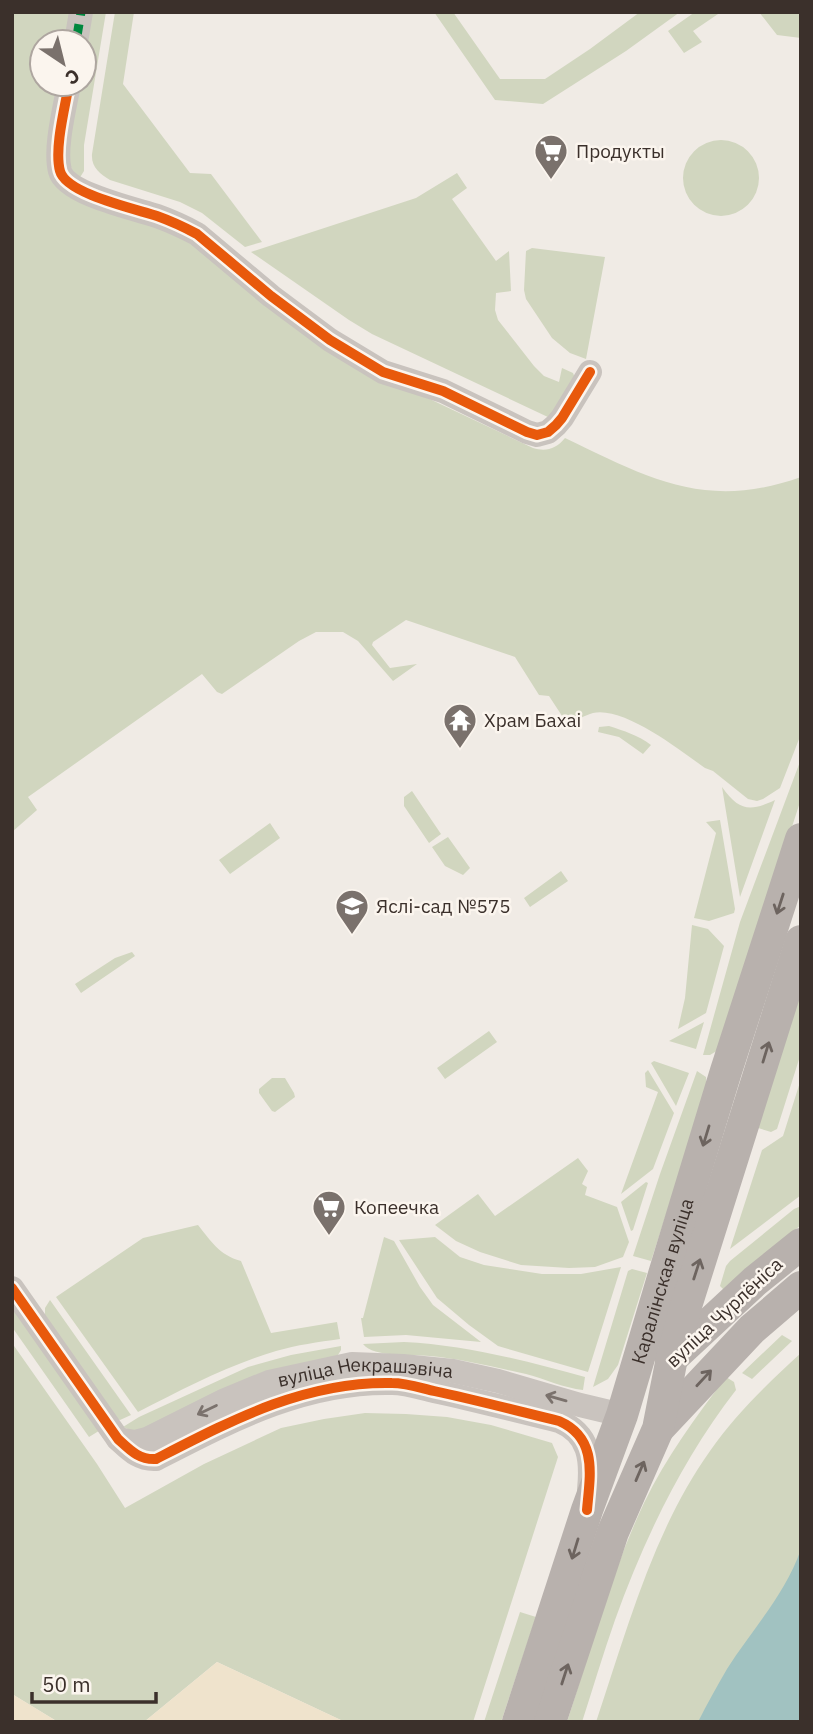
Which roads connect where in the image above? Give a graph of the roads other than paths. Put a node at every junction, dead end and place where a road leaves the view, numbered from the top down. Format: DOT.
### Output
graph roads {
  1 [pos="67,98"];
  2 [pos="590,372"];
  3 [pos="801,839"];
  4 [pos="801,941"];
  5 [pos="801,1244"];
  6 [pos="801,1287"];
  7 [pos="12,1288"];
  8 [pos="686,1306"];
  9 [pos="712,1322"];
  10 [pos="672,1358"];
  11 [pos="622,1415"];
  12 [pos="658,1429"];
  13 [pos="118,1439"];
  14 [pos="587,1510"];
  15 [pos="518,1722"];
  16 [pos="550,1722"];
  1 -- 2 [label="street"];
  3 -- 11 [label="main road, Каралінская вуліца, one-way"];
  8 -- 4 [label="main road, Каралінская вуліца, one-way"];
  5 -- 9 [label="main road, вуліца Чурлёніса"];
  12 -- 6 [label="main road, вуліца Чурлёніса, one-way"];
  7 -- 13 [label="street, вуліца Некрашэвіча"];
  8 -- 9 [label="main road"];
  8 -- 10 [label="main road, Каралінская вуліца"];
  9 -- 10 [label="main road, вуліца Чурлёніса"];
  10 -- 11 [label="main road, вуліца Чурлёніса"];
  10 -- 12 [label="main road, Каралінская вуліца"];
  11 -- 12 [label="main road"];
  11 -- 13 [label="street, вуліца Некрашэвіча, one-way"];
  11 -- 14 [label="main road, Каралінская вуліца"];
  16 -- 12 [label="main road, Каралінская вуліца, one-way"];
  13 -- 14 [label="street, вуліца Некрашэвіча"];
  14 -- 15 [label="main road, Каралінская вуліца, one-way"];
}
